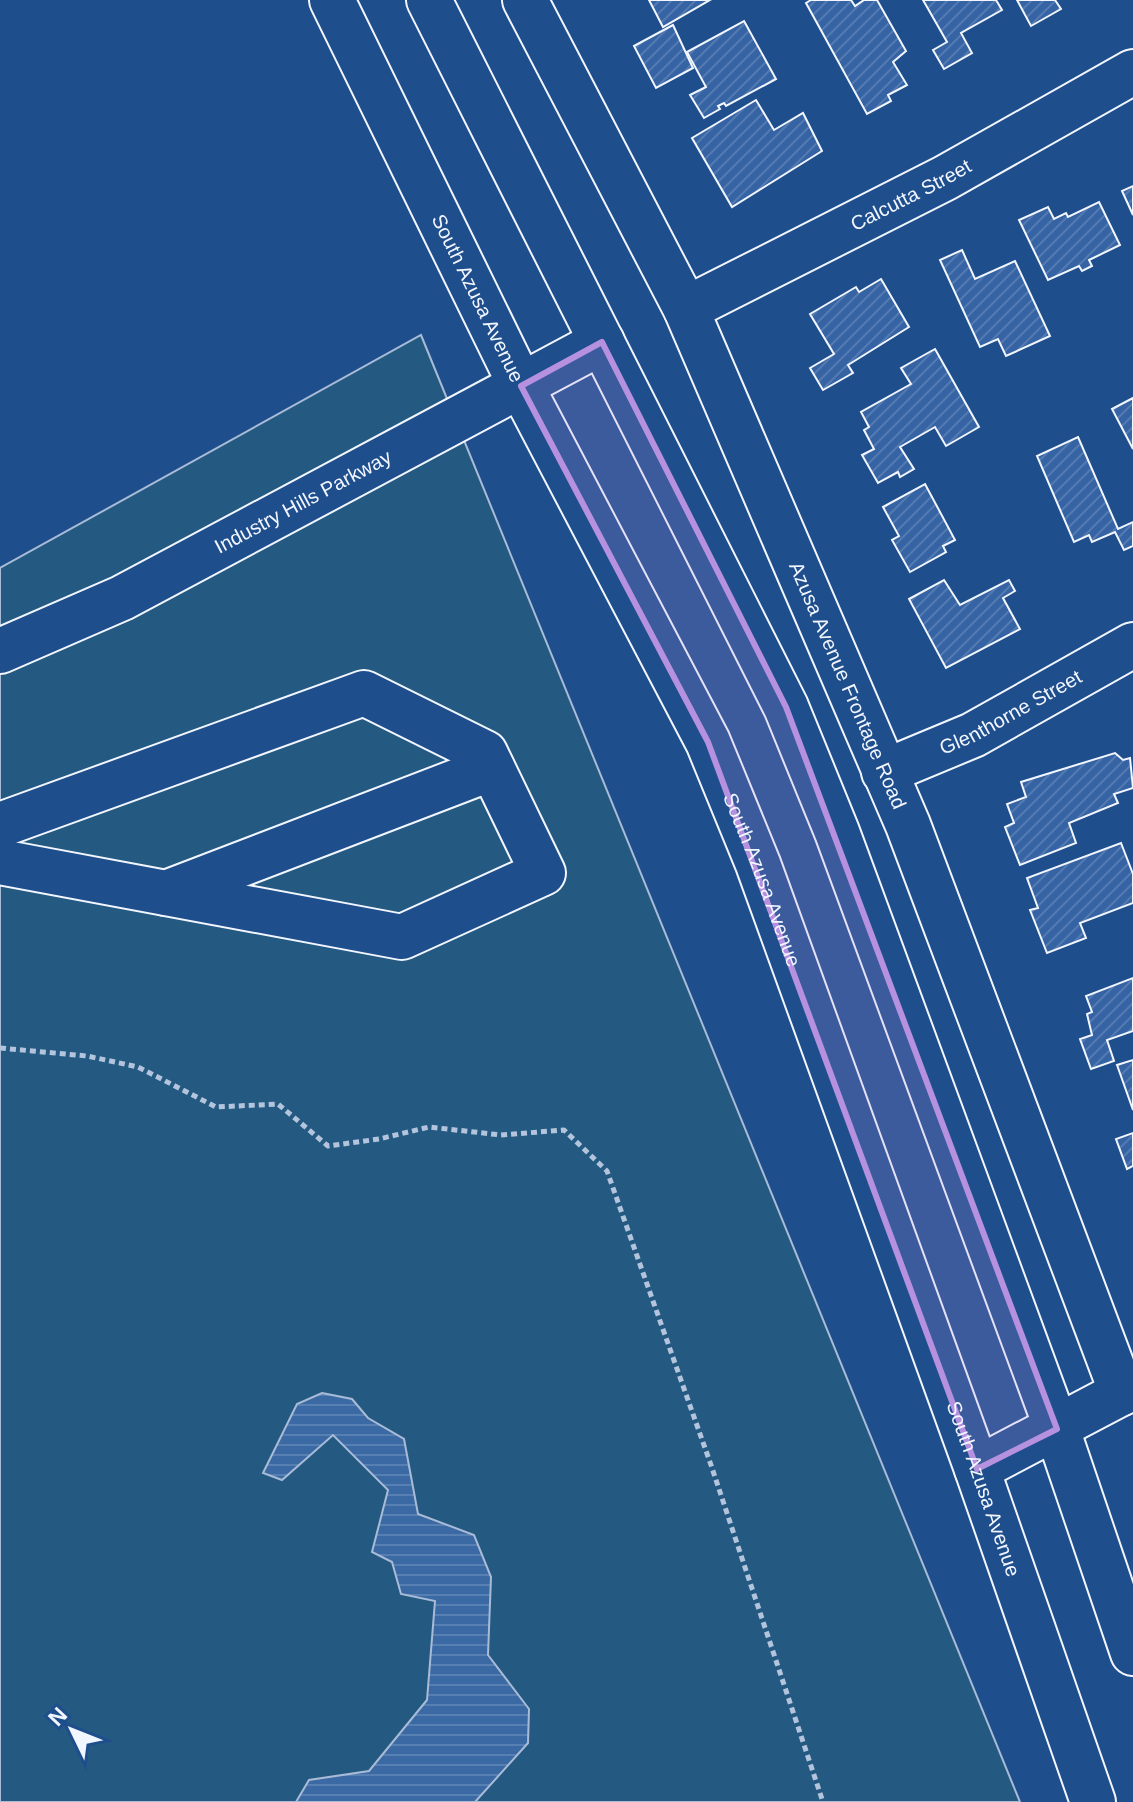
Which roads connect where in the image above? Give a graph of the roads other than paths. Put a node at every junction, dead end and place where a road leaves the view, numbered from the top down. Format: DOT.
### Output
graph roads {
  1 [pos="332,0"];
  2 [pos="429,0"];
  3 [pos="525,0"];
  4 [pos="1133,72"];
  5 [pos="686,309"];
  6 [pos="602,342"];
  7 [pos="521,386"];
  8 [pos="1133,645"];
  9 [pos="0,651"];
  10 [pos="492,768"];
  11 [pos="884,772"];
  12 [pos="0,825"];
  13 [pos="0,862"];
  14 [pos="166,893"];
  15 [pos="1128,1390"];
  16 [pos="1057,1429"];
  17 [pos="977,1469"];
  18 [pos="1133,1653"];
  19 [pos="1093,1802"];
  1 -- 7 [label="main road, South Azusa Avenue"];
  2 -- 6 [label="main road"];
  3 -- 5 [label="main road, Azusa Avenue Frontage Road"];
  4 -- 5 [label="main road, Calcutta Street"];
  5 -- 11 [label="main road, Azusa Avenue Frontage Road"];
  6 -- 7 [label="main road, Industry Hills Parkway"];
  6 -- 16 [label="main road"];
  7 -- 9 [label="main road, Industry Hills Parkway"];
  7 -- 17 [label="main road, South Azusa Avenue"];
  8 -- 11 [label="main road, Glenthorne Street"];
  10 -- 12 [label="main road"];
  10 -- 14 [label="main road"];
  10 -- 14 [label="main road"];
  11 -- 15 [label="main road, Azusa Avenue Frontage Road"];
  13 -- 14 [label="main road"];
  15 -- 16 [label="main road"];
  16 -- 17 [label="main road"];
  16 -- 18 [label="main road"];
  17 -- 19 [label="main road, South Azusa Avenue"];
}
